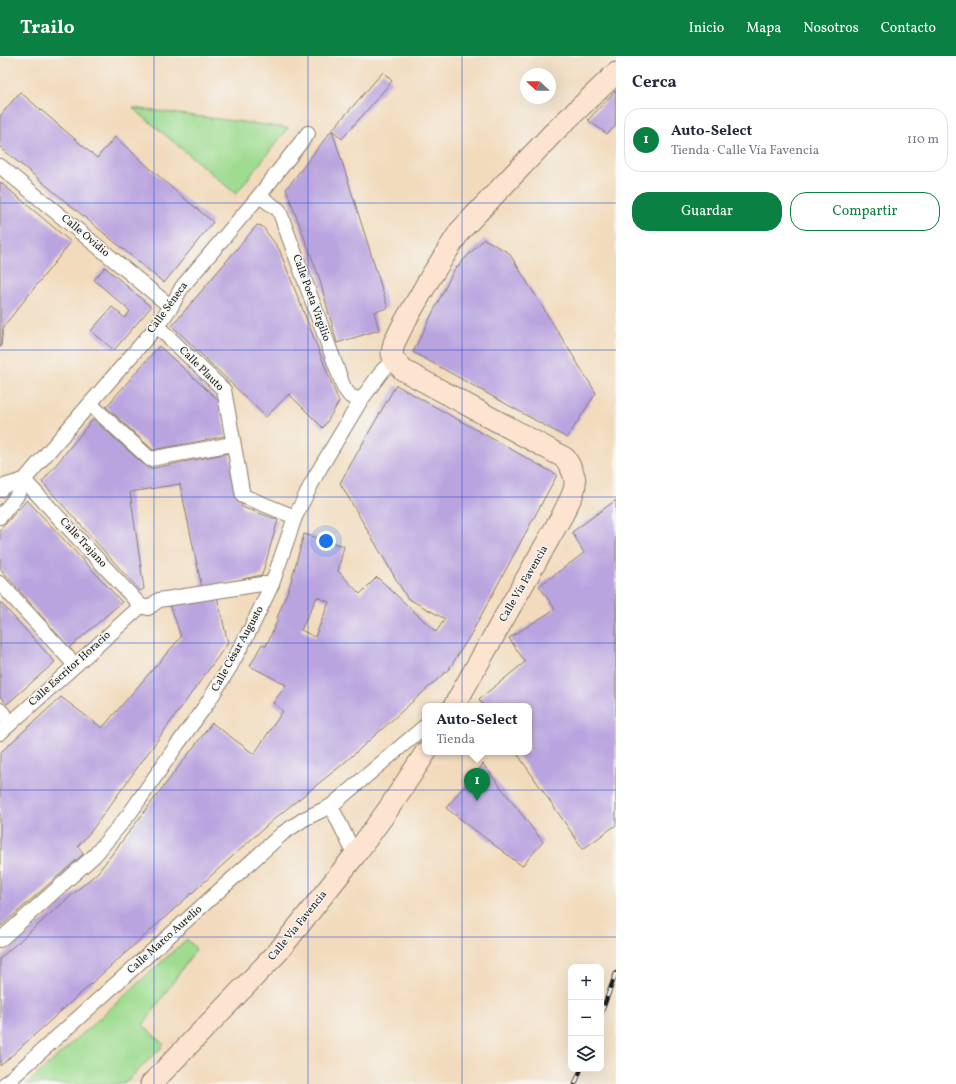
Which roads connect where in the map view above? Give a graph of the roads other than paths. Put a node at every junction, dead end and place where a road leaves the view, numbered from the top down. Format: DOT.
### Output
graph roads {
  1 [pos="616,73"];
  2 [pos="308,133"];
  3 [pos="0,166"];
  4 [pos="259,196"];
  5 [pos="171,307"];
  6 [pos="157,326"];
  7 [pos="394,360"];
  8 [pos="361,400"];
  9 [pos="90,404"];
  10 [pos="233,444"];
  11 [pos="24,480"];
  12 [pos="0,490"];
  13 [pos="0,517"];
  14 [pos="294,517"];
  15 [pos="0,582"];
  16 [pos="272,584"];
  17 [pos="141,606"];
  18 [pos="75,665"];
  19 [pos="454,703"];
  20 [pos="0,710"];
  21 [pos="11,723"];
  22 [pos="422,729"];
  23 [pos="0,733"];
  24 [pos="424,755"];
  25 [pos="331,806"];
  26 [pos="355,854"];
  27 [pos="0,940"];
  28 [pos="5,1084"];
  29 [pos="151,1084"];
  1 -- 7 [label="main road"];
  2 -- 4 [label="street, Calle Séneca"];
  3 -- 5 [label="street, Calle Ovidio"];
  4 -- 5 [label="street, Calle Séneca"];
  4 -- 8 [label="street, Calle Poeta Virgilio"];
  5 -- 6 [label="street, Calle Séneca"];
  6 -- 9 [label="street, Calle Séneca"];
  6 -- 10 [label="street, Calle Plauto"];
  7 -- 8 [label="street, Calle César Augusto"];
  7 -- 19 [label="main road, Calle Vía Favencia"];
  8 -- 14 [label="street, Calle César Augusto"];
  9 -- 10 [label="street"];
  9 -- 11 [label="street, Calle Séneca"];
  10 -- 14 [label="street, Calle Plauto"];
  11 -- 12 [label="street"];
  11 -- 13 [label="street, Calle Séneca"];
  11 -- 17 [label="street, Calle Trajano"];
  14 -- 16 [label="street, Calle César Augusto"];
  15 -- 18 [label="street"];
  16 -- 17 [label="street"];
  16 -- 27 [label="street, Calle César Augusto"];
  17 -- 18 [label="street, Calle Escritor Horacio"];
  18 -- 21 [label="street, Calle Escritor Horacio"];
  20 -- 21 [label="street"];
  21 -- 23 [label="street, Calle Escritor Horacio"];
  22 -- 25 [label="street, Calle Marco Aurelio"];
  24 -- 26 [label="main road, Calle Vía Favencia"];
  25 -- 26 [label="street"];
  25 -- 28 [label="street, Calle Marco Aurelio"];
  26 -- 29 [label="main road, Calle Vía Favencia"];
}
